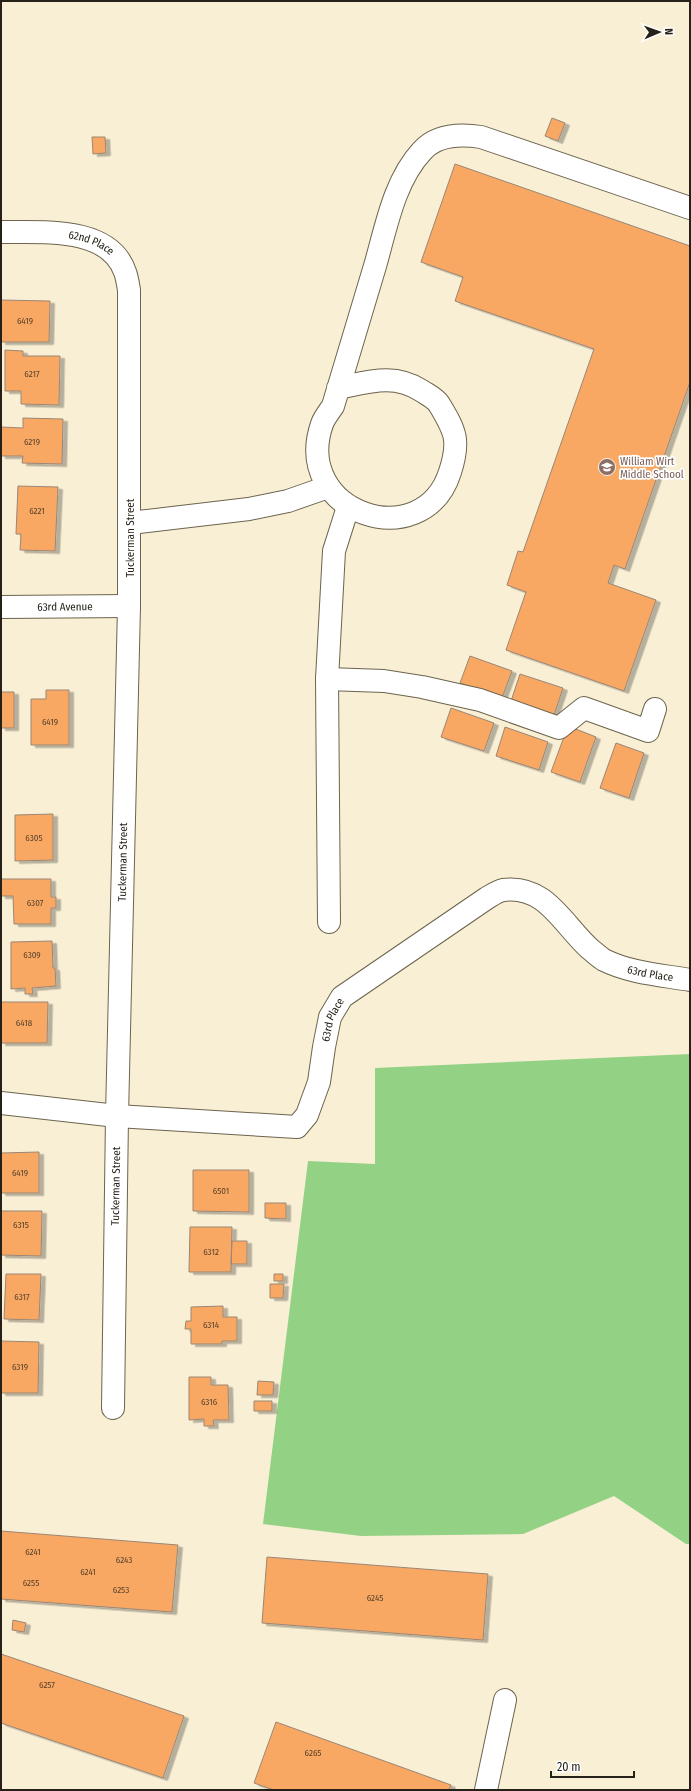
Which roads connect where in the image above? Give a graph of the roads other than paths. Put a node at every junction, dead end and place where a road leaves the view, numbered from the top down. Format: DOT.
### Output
graph roads {
  1 [pos="690,208"];
  2 [pos="1,232"];
  3 [pos="130,316"];
  4 [pos="338,388"];
  5 [pos="328,488"];
  6 [pos="348,506"];
  7 [pos="130,523"];
  8 [pos="129,606"];
  9 [pos="1,607"];
  10 [pos="327,679"];
  11 [pos="655,709"];
  12 [pos="329,922"];
  13 [pos="690,980"];
  14 [pos="1,1103"];
  15 [pos="117,1116"];
  16 [pos="113,1408"];
  17 [pos="505,1700"];
  18 [pos="486,1790"];
  1 -- 4 [label="street"];
  2 -- 3 [label="street, 62nd Place"];
  3 -- 7 [label="street, Tuckerman Street"];
  4 -- 5 [label="street"];
  4 -- 6 [label="street"];
  5 -- 6 [label="street"];
  5 -- 7 [label="street"];
  6 -- 10 [label="street"];
  7 -- 8 [label="street, Tuckerman Street"];
  8 -- 9 [label="street, 63rd Avenue"];
  8 -- 15 [label="street, Tuckerman Street"];
  10 -- 11 [label="street"];
  10 -- 12 [label="street"];
  13 -- 15 [label="street, 63rd Place"];
  14 -- 15 [label="street, 63rd Place"];
  15 -- 16 [label="street, Tuckerman Street"];
  17 -- 18 [label="street"];
}
